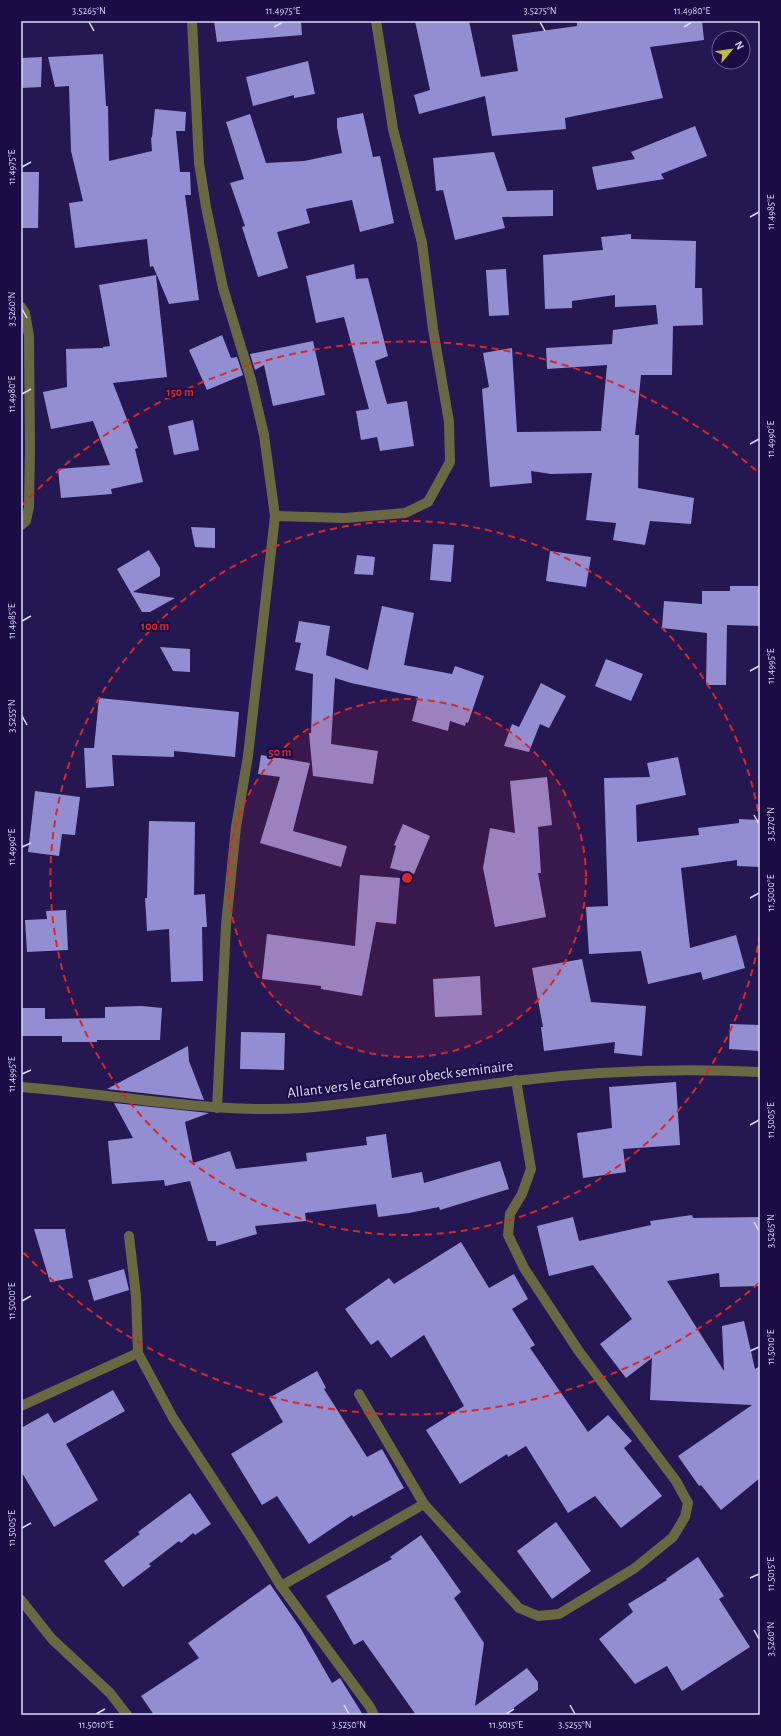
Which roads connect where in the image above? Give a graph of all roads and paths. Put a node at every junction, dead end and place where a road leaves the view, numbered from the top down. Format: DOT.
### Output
graph roads {
  1 [pos="192,21"];
  2 [pos="376,21"];
  3 [pos="21,307"];
  4 [pos="275,516"];
  5 [pos="21,525"];
  6 [pos="760,1072"];
  7 [pos="516,1080"];
  8 [pos="21,1087"];
  9 [pos="217,1108"];
  10 [pos="129,1236"];
  11 [pos="138,1353"];
  12 [pos="359,1394"];
  13 [pos="21,1406"];
  14 [pos="424,1504"];
  15 [pos="281,1586"];
  16 [pos="21,1600"];
  17 [pos="127,1715"];
  18 [pos="374,1715"];
  1 -- 4 [label="street"];
  2 -- 4 [label="street"];
  3 -- 5 [label="street"];
  4 -- 9 [label="street"];
  6 -- 7 [label="street, Allant vers le carrefour obeck seminaire"];
  7 -- 9 [label="street, Allant vers le carrefour obeck seminaire"];
  7 -- 14 [label="street"];
  8 -- 9 [label="street, Allant vers le carrefour obeck seminaire"];
  10 -- 11 [label="street"];
  11 -- 13 [label="street"];
  11 -- 15 [label="street"];
  12 -- 14 [label="street"];
  14 -- 15 [label="street"];
  15 -- 18 [label="street"];
  16 -- 17 [label="street"];
}
